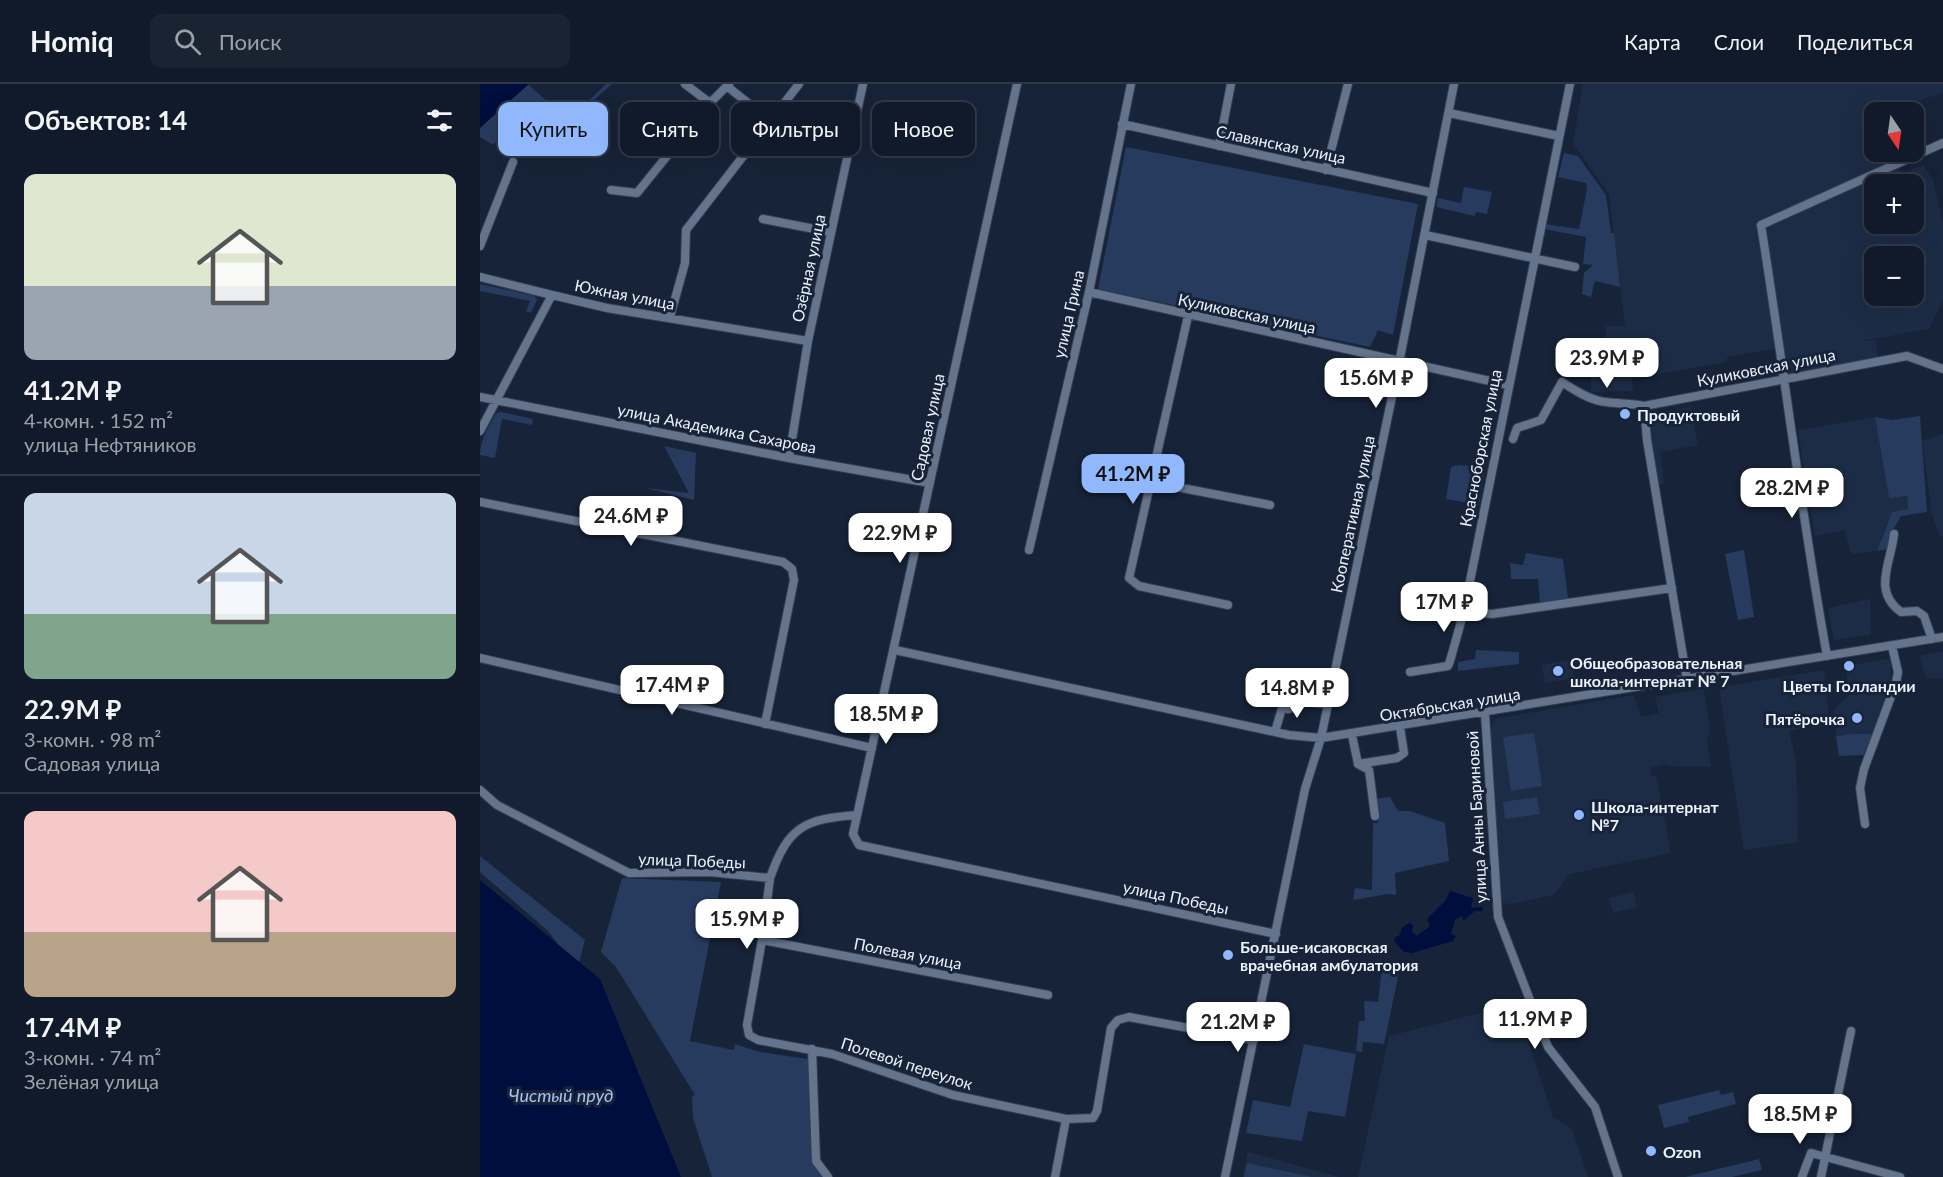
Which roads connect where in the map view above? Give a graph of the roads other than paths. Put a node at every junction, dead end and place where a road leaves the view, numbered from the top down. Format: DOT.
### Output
graph roads {
  1 [pos="685,84"];
  2 [pos="799,84"];
  3 [pos="863,84"];
  4 [pos="1017,84"];
  5 [pos="1131,84"];
  6 [pos="1231,84"];
  7 [pos="1348,84"];
  8 [pos="1454,84"];
  9 [pos="1570,84"];
  10 [pos="728,85"];
  11 [pos="709,102"];
  12 [pos="711,102"];
  13 [pos="748,102"];
  14 [pos="785,102"];
  15 [pos="1449,113"];
  16 [pos="1122,123"];
  17 [pos="1559,136"];
  18 [pos="1943,143"];
  19 [pos="1219,146"];
  20 [pos="667,156"];
  21 [pos="743,156"];
  22 [pos="513,162"];
  23 [pos="1326,170"];
  24 [pos="611,190"];
  25 [pos="1433,193"];
  26 [pos="763,219"];
  27 [pos="830,232"];
  28 [pos="1425,235"];
  29 [pos="480,246"];
  30 [pos="1533,260"];
  31 [pos="1575,267"];
  32 [pos="480,277"];
  33 [pos="1089,292"];
  34 [pos="552,295"];
  35 [pos="1188,316"];
  36 [pos="670,317"];
  37 [pos="808,341"];
  38 [pos="1399,363"];
  39 [pos="1943,369"];
  40 [pos="1782,378"];
  41 [pos="1508,385"];
  42 [pos="480,397"];
  43 [pos="498,400"];
  44 [pos="1644,406"];
  45 [pos="480,430"];
  46 [pos="1513,439"];
  47 [pos="789,458"];
  48 [pos="1151,482"];
  49 [pos="930,483"];
  50 [pos="480,502"];
  51 [pos="1270,505"];
  52 [pos="1894,534"];
  53 [pos="1029,550"];
  54 [pos="1672,588"];
  55 [pos="1228,605"];
  56 [pos="1464,611"];
  57 [pos="1943,637"];
  58 [pos="1932,639"];
  59 [pos="1892,645"];
  60 [pos="895,650"];
  61 [pos="1827,656"];
  62 [pos="480,658"];
  63 [pos="1410,672"];
  64 [pos="1688,680"];
  65 [pos="1283,692"];
  66 [pos="1296,694"];
  67 [pos="1327,704"];
  68 [pos="1485,713"];
  69 [pos="765,724"];
  70 [pos="1400,727"];
  71 [pos="1275,732"];
  72 [pos="1352,735"];
  73 [pos="1321,738"];
  74 [pos="872,748"];
  75 [pos="1358,764"];
  76 [pos="480,790"];
  77 [pos="857,815"];
  78 [pos="1375,816"];
  79 [pos="1865,824"];
  80 [pos="859,845"];
  81 [pos="770,878"];
  82 [pos="1276,934"];
  83 [pos="762,940"];
  84 [pos="1048,995"];
  85 [pos="1851,1031"];
  86 [pos="1254,1040"];
  87 [pos="812,1049"];
  88 [pos="1066,1119"];
  89 [pos="1825,1156"];
  90 [pos="828,1177"];
  91 [pos="1055,1177"];
  92 [pos="1225,1177"];
  93 [pos="1617,1177"];
  94 [pos="1802,1177"];
  95 [pos="1821,1177"];
  96 [pos="1900,1177"];
  1 -- 11 [label="street"];
  2 -- 14 [label="street"];
  3 -- 27 [label="street, Озёрная улица"];
  4 -- 49 [label="street, Садовая улица"];
  5 -- 16 [label="street, улица Грина"];
  6 -- 19 [label="street"];
  7 -- 23 [label="street"];
  8 -- 15 [label="street, Кооперативная улица"];
  9 -- 17 [label="street, Красноборская улица"];
  10 -- 12 [label="street"];
  10 -- 13 [label="street"];
  15 -- 17 [label="street"];
  15 -- 25 [label="street, Кооперативная улица"];
  16 -- 19 [label="street, Славянская улица"];
  16 -- 33 [label="street, улица Грина"];
  17 -- 30 [label="street, Красноборская улица"];
  18 -- 40 [label="street"];
  19 -- 23 [label="street, Славянская улица"];
  20 -- 24 [label="street"];
  21 -- 36 [label="street"];
  22 -- 29 [label="street"];
  23 -- 25 [label="street, Славянская улица"];
  25 -- 28 [label="street, Кооперативная улица"];
  26 -- 27 [label="street"];
  27 -- 37 [label="street, Озёрная улица"];
  28 -- 30 [label="street"];
  28 -- 38 [label="street, Кооперативная улица"];
  30 -- 31 [label="street"];
  30 -- 41 [label="street, Красноборская улица"];
  32 -- 34 [label="street"];
  33 -- 35 [label="street, Куликовская улица"];
  33 -- 53 [label="street, улица Грина"];
  34 -- 36 [label="street, Южная улица"];
  34 -- 43 [label="street, Южная улица"];
  35 -- 38 [label="street, Куликовская улица"];
  35 -- 48 [label="street"];
  36 -- 37 [label="street, Южная улица"];
  37 -- 47 [label="street, Озёрная улица"];
  38 -- 41 [label="street, Куликовская улица"];
  38 -- 67 [label="street, Кооперативная улица"];
  39 -- 40 [label="street, Куликовская улица"];
  40 -- 44 [label="street, Куликовская улица"];
  40 -- 61 [label="street"];
  41 -- 56 [label="street, Красноборская улица"];
  42 -- 43 [label="street, улица Академика Сахарова"];
  43 -- 45 [label="street, Южная улица"];
  43 -- 47 [label="street, улица Академика Сахарова"];
  44 -- 46 [label="street, Куликовская улица"];
  44 -- 54 [label="street"];
  47 -- 49 [label="street, улица Академика Сахарова"];
  48 -- 51 [label="street"];
  48 -- 55 [label="street"];
  49 -- 60 [label="street, Садовая улица"];
  50 -- 69 [label="street"];
  52 -- 58 [label="street"];
  54 -- 56 [label="street"];
  54 -- 64 [label="street"];
  56 -- 63 [label="street, Красноборская улица"];
  57 -- 58 [label="street, Октябрьская улица"];
  58 -- 59 [label="street, Октябрьская улица"];
  59 -- 61 [label="street, Октябрьская улица"];
  59 -- 79 [label="street"];
  60 -- 71 [label="street, Октябрьская улица"];
  60 -- 74 [label="street, Садовая улица"];
  61 -- 64 [label="street, Октябрьская улица"];
  62 -- 69 [label="street"];
  64 -- 68 [label="street, Октябрьская улица"];
  65 -- 66 [label="street"];
  66 -- 67 [label="street"];
  66 -- 71 [label="street"];
  67 -- 73 [label="street, Кооперативная улица"];
  68 -- 70 [label="street, Октябрьская улица"];
  68 -- 93 [label="street, улица Анны Бариновой"];
  69 -- 74 [label="street"];
  70 -- 72 [label="street, Октябрьская улица"];
  70 -- 75 [label="street"];
  71 -- 73 [label="street, Октябрьская улица"];
  72 -- 73 [label="street, Октябрьская улица"];
  72 -- 75 [label="street"];
  73 -- 82 [label="street, Кооперативная улица"];
  74 -- 77 [label="street, Садовая улица"];
  75 -- 78 [label="street"];
  76 -- 81 [label="street, улица Победы"];
  77 -- 80 [label="street, Садовая улица"];
  77 -- 81 [label="street"];
  80 -- 82 [label="street, улица Победы"];
  81 -- 83 [label="street"];
  82 -- 86 [label="street"];
  83 -- 84 [label="street, Полевая улица"];
  83 -- 87 [label="street, Полевой переулок"];
  85 -- 89 [label="street"];
  86 -- 88 [label="street, Полевой переулок"];
  86 -- 92 [label="street"];
  87 -- 88 [label="street, Полевой переулок"];
  87 -- 90 [label="street"];
  88 -- 91 [label="street"];
  89 -- 94 [label="street"];
  89 -- 95 [label="street"];
  89 -- 96 [label="street"];
}
